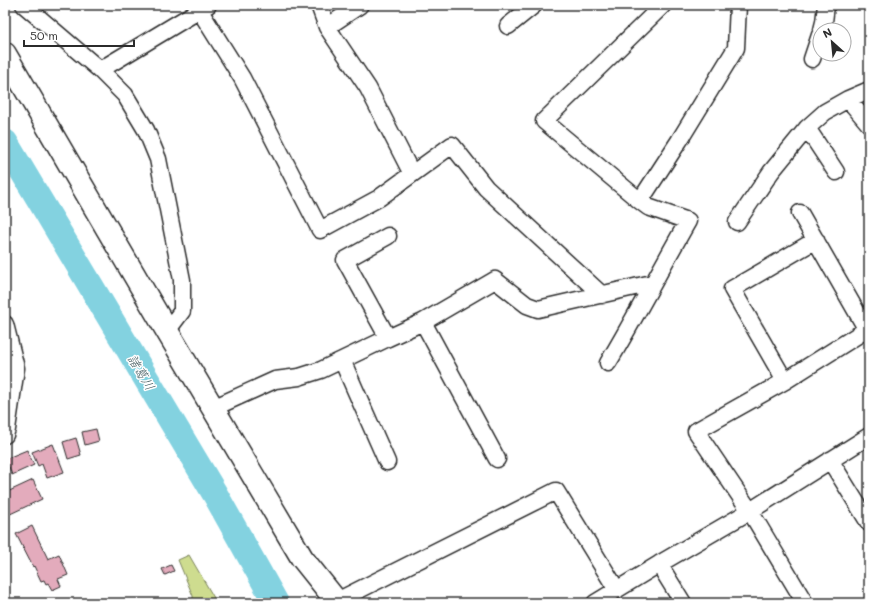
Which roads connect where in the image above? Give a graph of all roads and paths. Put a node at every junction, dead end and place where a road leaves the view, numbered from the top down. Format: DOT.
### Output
graph roads {
  1 [pos="24,5"];
  2 [pos="318,5"];
  3 [pos="360,5"];
  4 [pos="534,5"];
  5 [pos="662,5"];
  6 [pos="738,5"];
  7 [pos="826,5"];
  8 [pos="204,8"];
  9 [pos="824,22"];
  10 [pos="508,26"];
  11 [pos="327,28"];
  12 [pos="5,54"];
  13 [pos="100,70"];
  14 [pos="869,90"];
  15 [pos="848,99"];
  16 [pos="869,124"];
  17 [pos="807,128"];
  18 [pos="836,172"];
  19 [pos="412,174"];
  20 [pos="640,201"];
  21 [pos="800,213"];
  22 [pos="737,222"];
  23 [pos="388,236"];
  24 [pos="816,240"];
  25 [pos="652,283"];
  26 [pos="602,295"];
  27 [pos="423,322"];
  28 [pos="5,324"];
  29 [pos="868,329"];
  30 [pos="167,331"];
  31 [pos="388,338"];
  32 [pos="342,360"];
  33 [pos="608,363"];
  34 [pos="784,381"];
  35 [pos="213,408"];
  36 [pos="5,435"];
  37 [pos="869,436"];
  38 [pos="497,459"];
  39 [pos="830,460"];
  40 [pos="387,462"];
  41 [pos="750,511"];
  42 [pos="869,523"];
  43 [pos="659,564"];
  44 [pos="617,590"];
  45 [pos="337,602"];
  46 [pos="595,603"];
  47 [pos="683,603"];
  48 [pos="805,603"];
  1 -- 13 [label="street"];
  2 -- 11 [label="street"];
  3 -- 11 [label="street"];
  4 -- 10 [label="street"];
  5 -- 20 [label="street"];
  6 -- 20 [label="street"];
  7 -- 9 [label="street"];
  8 -- 13 [label="street"];
  8 -- 19 [label="street"];
  11 -- 19 [label="street"];
  12 -- 30 [label="street"];
  13 -- 30 [label="street"];
  14 -- 15 [label="street"];
  15 -- 16 [label="street"];
  15 -- 17 [label="street"];
  17 -- 18 [label="street"];
  17 -- 22 [label="street"];
  19 -- 26 [label="street"];
  20 -- 25 [label="street"];
  21 -- 24 [label="street"];
  23 -- 31 [label="street"];
  24 -- 29 [label="street"];
  24 -- 34 [label="street"];
  25 -- 26 [label="street"];
  25 -- 33 [label="street"];
  26 -- 27 [label="street"];
  27 -- 31 [label="street"];
  27 -- 38 [label="street"];
  28 -- 36 [label="street"];
  29 -- 34 [label="street"];
  30 -- 35 [label="street"];
  31 -- 32 [label="street"];
  32 -- 35 [label="street"];
  32 -- 40 [label="street"];
  34 -- 41 [label="street"];
  35 -- 45 [label="street"];
  37 -- 39 [label="street"];
  39 -- 41 [label="street"];
  39 -- 42 [label="street"];
  41 -- 43 [label="street"];
  41 -- 48 [label="street"];
  43 -- 44 [label="street"];
  43 -- 47 [label="street"];
  44 -- 45 [label="street"];
  44 -- 46 [label="street"];
}
